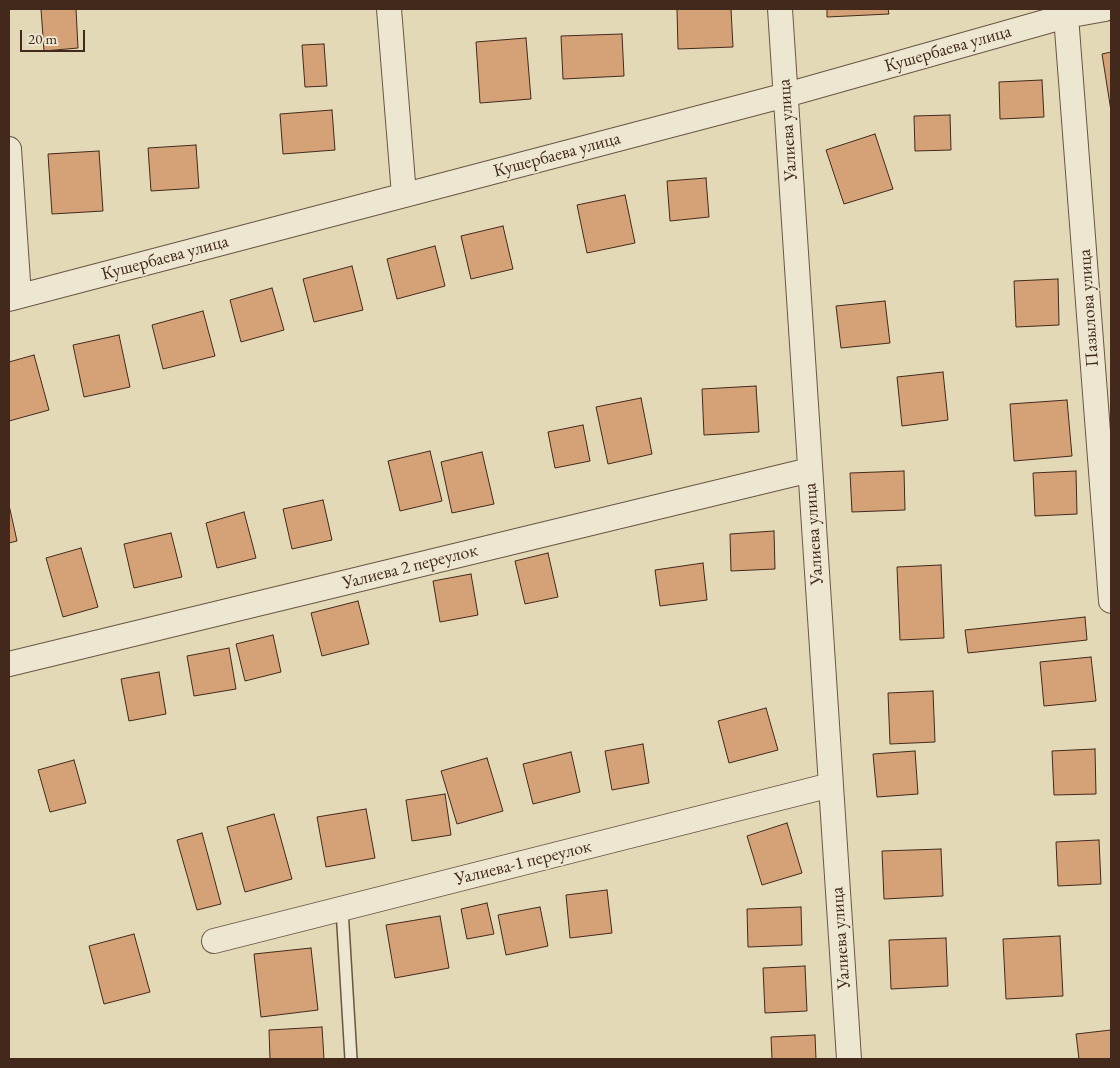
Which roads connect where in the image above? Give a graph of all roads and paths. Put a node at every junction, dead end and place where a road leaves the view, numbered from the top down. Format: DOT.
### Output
graph roads {
  1 [pos="389,9"];
  2 [pos="780,9"];
  3 [pos="1104,9"];
  4 [pos="1066,16"];
  5 [pos="786,95"];
  6 [pos="9,149"];
  7 [pos="404,195"];
  8 [pos="14,298"];
  9 [pos="810,470"];
  10 [pos="1111,601"];
  11 [pos="9,664"];
  12 [pos="831,785"];
  13 [pos="342,909"];
  14 [pos="214,941"];
  15 [pos="351,1059"];
  16 [pos="849,1059"];
  1 -- 7 [label="street"];
  2 -- 5 [label="street, Уалиева улица"];
  3 -- 4 [label="street, Кушербаева улица"];
  4 -- 5 [label="street, Кушербаева улица"];
  4 -- 10 [label="street, Пазылова улица"];
  5 -- 7 [label="street, Кушербаева улица"];
  5 -- 9 [label="street, Уалиева улица"];
  6 -- 8 [label="street"];
  7 -- 8 [label="street, Кушербаева улица"];
  9 -- 11 [label="street, Уалиева 2 переулок"];
  9 -- 12 [label="street, Уалиева улица"];
  12 -- 13 [label="street, Уалиева-1 переулок"];
  12 -- 16 [label="street, Уалиева улица"];
  13 -- 14 [label="street, Уалиева-1 переулок"];
  13 -- 15 [label="lane"];
}
